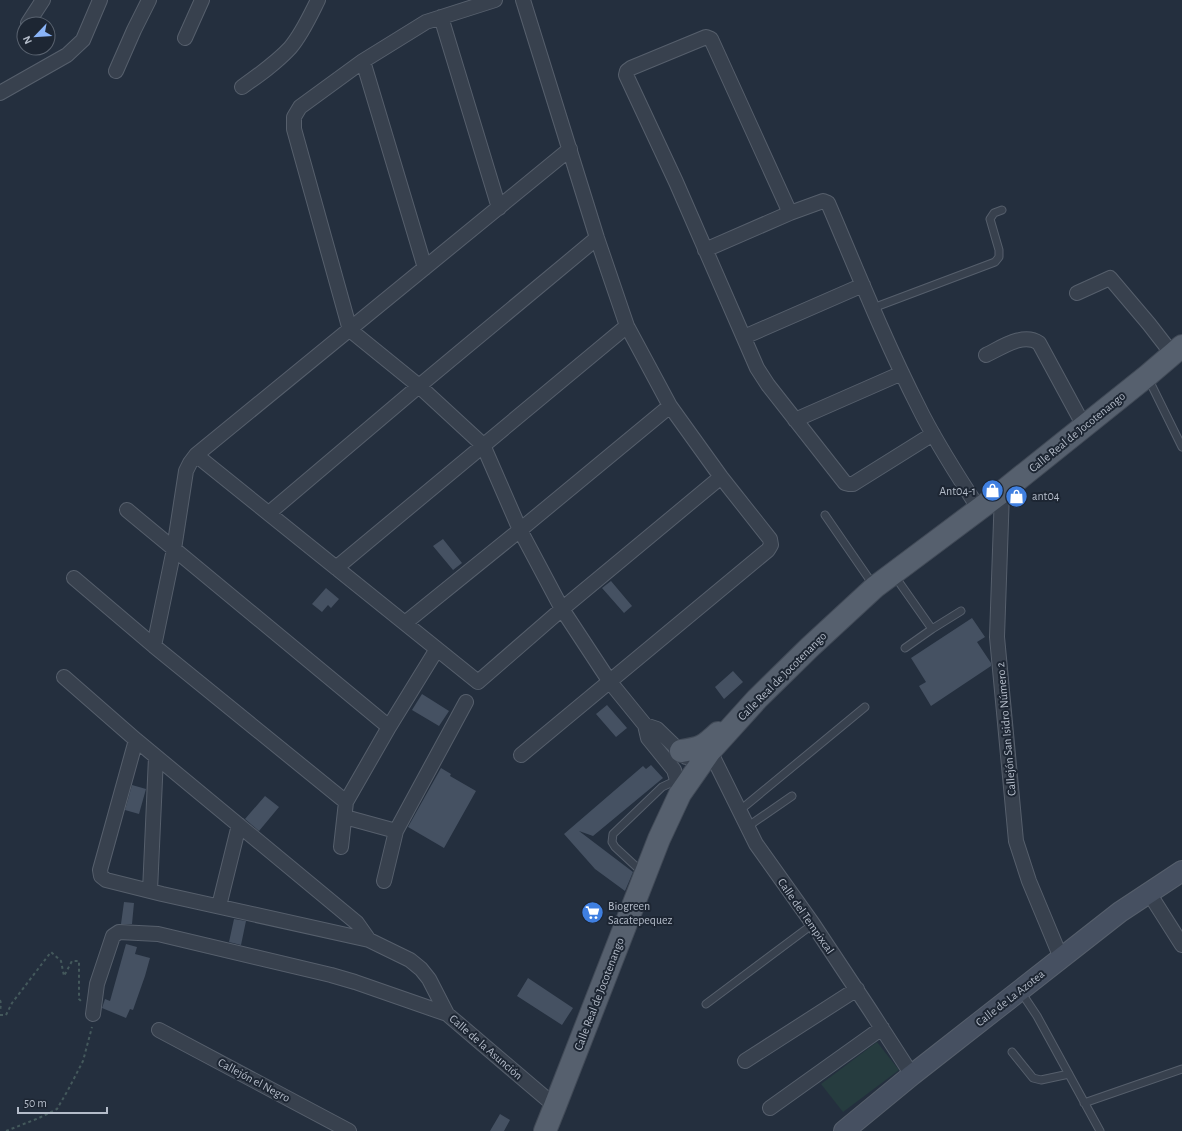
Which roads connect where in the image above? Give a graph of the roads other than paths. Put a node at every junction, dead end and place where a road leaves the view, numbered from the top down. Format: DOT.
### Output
graph roads {
  1 [pos="43,0"];
  2 [pos="100,0"];
  3 [pos="149,0"];
  4 [pos="202,0"];
  5 [pos="318,0"];
  6 [pos="495,0"];
  7 [pos="523,0"];
  8 [pos="33,16"];
  9 [pos="441,17"];
  10 [pos="185,38"];
  11 [pos="362,61"];
  12 [pos="116,71"];
  13 [pos="242,87"];
  14 [pos="0,93"];
  15 [pos="570,149"];
  16 [pos="499,208"];
  17 [pos="1002,210"];
  18 [pos="790,213"];
  19 [pos="597,238"];
  20 [pos="705,250"];
  21 [pos="425,268"];
  22 [pos="863,285"];
  23 [pos="1077,293"];
  24 [pos="873,308"];
  25 [pos="627,326"];
  26 [pos="350,330"];
  27 [pos="744,337"];
  28 [pos="1177,350"];
  29 [pos="986,355"];
  30 [pos="902,373"];
  31 [pos="1147,376"];
  32 [pos="419,386"];
  33 [pos="670,406"];
  34 [pos="794,420"];
  35 [pos="1084,426"];
  36 [pos="933,434"];
  37 [pos="483,445"];
  38 [pos="1182,447"];
  39 [pos="196,455"];
  40 [pos="721,476"];
  41 [pos="1002,492"];
  42 [pos="979,509"];
  43 [pos="127,510"];
  44 [pos="269,513"];
  45 [pos="825,515"];
  46 [pos="520,530"];
  47 [pos="174,549"];
  48 [pos="336,568"];
  49 [pos="893,573"];
  50 [pos="74,578"];
  51 [pos="875,587"];
  52 [pos="562,609"];
  53 [pos="961,611"];
  54 [pos="405,623"];
  55 [pos="932,629"];
  56 [pos="154,646"];
  57 [pos="905,648"];
  58 [pos="437,649"];
  59 [pos="64,676"];
  60 [pos="610,682"];
  61 [pos="757,700"];
  62 [pos="466,702"];
  63 [pos="865,707"];
  64 [pos="645,725"];
  65 [pos="389,727"];
  66 [pos="136,740"];
  67 [pos="675,745"];
  68 [pos="658,750"];
  69 [pos="520,755"];
  70 [pos="156,757"];
  71 [pos="705,759"];
  72 [pos="679,787"];
  73 [pos="792,796"];
  74 [pos="346,802"];
  75 [pos="739,811"];
  76 [pos="345,817"];
  77 [pos="239,825"];
  78 [pos="747,827"];
  79 [pos="396,831"];
  80 [pos="341,847"];
  81 [pos="1182,871"];
  82 [pos="645,874"];
  83 [pos="384,881"];
  84 [pos="150,891"];
  85 [pos="1149,893"];
  86 [pos="219,906"];
  87 [pos="813,924"];
  88 [pos="369,940"];
  89 [pos="1182,945"];
  90 [pos="1061,958"];
  91 [pos="857,989"];
  92 [pos="1020,990"];
  93 [pos="706,1004"];
  94 [pos="93,1014"];
  95 [pos="447,1014"];
  96 [pos="882,1028"];
  97 [pos="159,1030"];
  98 [pos="1012,1052"];
  99 [pos="745,1061"];
  100 [pos="1182,1069"];
  101 [pos="1069,1074"];
  102 [pos="912,1075"];
  103 [pos="1084,1102"];
  104 [pos="555,1106"];
  105 [pos="770,1108"];
  106 [pos="350,1131"];
  107 [pos="544,1131"];
  108 [pos="844,1131"];
  109 [pos="1100,1131"];
  1 -- 8 [label="street"];
  2 -- 14 [label="street"];
  3 -- 12 [label="street"];
  4 -- 10 [label="street"];
  5 -- 13 [label="street"];
  6 -- 9 [label="street"];
  7 -- 15 [label="street"];
  9 -- 11 [label="street"];
  9 -- 16 [label="street"];
  11 -- 21 [label="street"];
  11 -- 26 [label="street"];
  15 -- 16 [label="street"];
  15 -- 19 [label="street"];
  16 -- 21 [label="street"];
  17 -- 24 [label="lane"];
  18 -- 20 [label="street"];
  18 -- 20 [label="street"];
  18 -- 22 [label="street"];
  19 -- 25 [label="street"];
  19 -- 32 [label="street"];
  20 -- 27 [label="street"];
  21 -- 26 [label="street"];
  22 -- 24 [label="street"];
  22 -- 27 [label="street"];
  23 -- 28 [label="street"];
  24 -- 30 [label="street"];
  25 -- 33 [label="street"];
  25 -- 37 [label="street"];
  26 -- 32 [label="street"];
  26 -- 39 [label="street"];
  27 -- 34 [label="street"];
  28 -- 31 [label="main road, Calle Real de Jocotenango"];
  29 -- 35 [label="street"];
  30 -- 34 [label="street"];
  30 -- 36 [label="street"];
  31 -- 35 [label="main road, Calle Real de Jocotenango"];
  31 -- 38 [label="lane"];
  32 -- 37 [label="street"];
  32 -- 44 [label="street"];
  33 -- 40 [label="street"];
  33 -- 46 [label="street"];
  34 -- 36 [label="street"];
  35 -- 41 [label="main road, Calle Real de Jocotenango"];
  36 -- 42 [label="street"];
  37 -- 46 [label="street"];
  37 -- 48 [label="street"];
  39 -- 44 [label="street"];
  39 -- 47 [label="street"];
  40 -- 52 [label="street"];
  40 -- 60 [label="street"];
  41 -- 42 [label="main road, Calle Real de Jocotenango"];
  41 -- 90 [label="street, Callejón San Isidro Número 2"];
  42 -- 49 [label="main road, Calle Real de Jocotenango"];
  43 -- 47 [label="street"];
  44 -- 48 [label="street"];
  45 -- 51 [label="lane"];
  46 -- 52 [label="street"];
  46 -- 54 [label="street"];
  47 -- 56 [label="street"];
  47 -- 65 [label="street"];
  48 -- 54 [label="street"];
  49 -- 51 [label="main road, Calle Real de Jocotenango"];
  49 -- 55 [label="lane"];
  50 -- 56 [label="street"];
  51 -- 61 [label="main road, Calle Real de Jocotenango"];
  52 -- 58 [label="street"];
  52 -- 60 [label="street"];
  53 -- 55 [label="lane"];
  54 -- 58 [label="street"];
  55 -- 57 [label="lane"];
  56 -- 74 [label="street"];
  58 -- 65 [label="street"];
  59 -- 66 [label="street"];
  60 -- 64 [label="street"];
  60 -- 69 [label="street"];
  61 -- 67 [label="main road"];
  61 -- 71 [label="main road, Calle Real de Jocotenango"];
  62 -- 79 [label="street"];
  63 -- 75 [label="lane"];
  64 -- 67 [label="street"];
  64 -- 68 [label="street"];
  65 -- 74 [label="street"];
  66 -- 70 [label="street"];
  66 -- 84 [label="street, Calle de la Asunción"];
  67 -- 68 [label="street"];
  67 -- 71 [label="street"];
  68 -- 72 [label="street"];
  70 -- 77 [label="street"];
  70 -- 84 [label="street"];
  71 -- 72 [label="main road, Calle Real de Jocotenango"];
  71 -- 75 [label="street, Calle del Tempixcal"];
  72 -- 82 [label="main road, Calle Real de Jocotenango"];
  72 -- 82 [label="lane"];
  73 -- 78 [label="lane"];
  74 -- 76 [label="street"];
  75 -- 78 [label="street, Calle del Tempixcal"];
  76 -- 79 [label="street"];
  76 -- 80 [label="street"];
  77 -- 86 [label="street"];
  77 -- 88 [label="street"];
  78 -- 87 [label="street, Calle del Tempixcal"];
  79 -- 83 [label="street"];
  81 -- 85 [label="street, Calle de La Azotea"];
  82 -- 104 [label="main road, Calle Real de Jocotenango"];
  84 -- 86 [label="street, Calle de la Asunción"];
  85 -- 89 [label="street"];
  85 -- 90 [label="street, Calle de La Azotea"];
  86 -- 88 [label="street, Calle de la Asunción"];
  87 -- 91 [label="street, Calle del Tempixcal"];
  87 -- 93 [label="lane"];
  88 -- 95 [label="street, Calle de la Asunción"];
  90 -- 92 [label="street, Calle de La Azotea"];
  91 -- 96 [label="street, Calle del Tempixcal"];
  91 -- 99 [label="street"];
  92 -- 101 [label="lane"];
  92 -- 102 [label="street, Calle de La Azotea"];
  94 -- 95 [label="street"];
  95 -- 104 [label="street, Calle de la Asunción"];
  96 -- 102 [label="street, Calle del Tempixcal"];
  96 -- 105 [label="street"];
  97 -- 106 [label="street, Callejón el Negro"];
  98 -- 101 [label="lane"];
  100 -- 103 [label="lane"];
  101 -- 103 [label="lane"];
  102 -- 108 [label="street, Calle de La Azotea"];
  103 -- 109 [label="lane"];
  104 -- 107 [label="main road, Calle Real de Jocotenango"];
}
